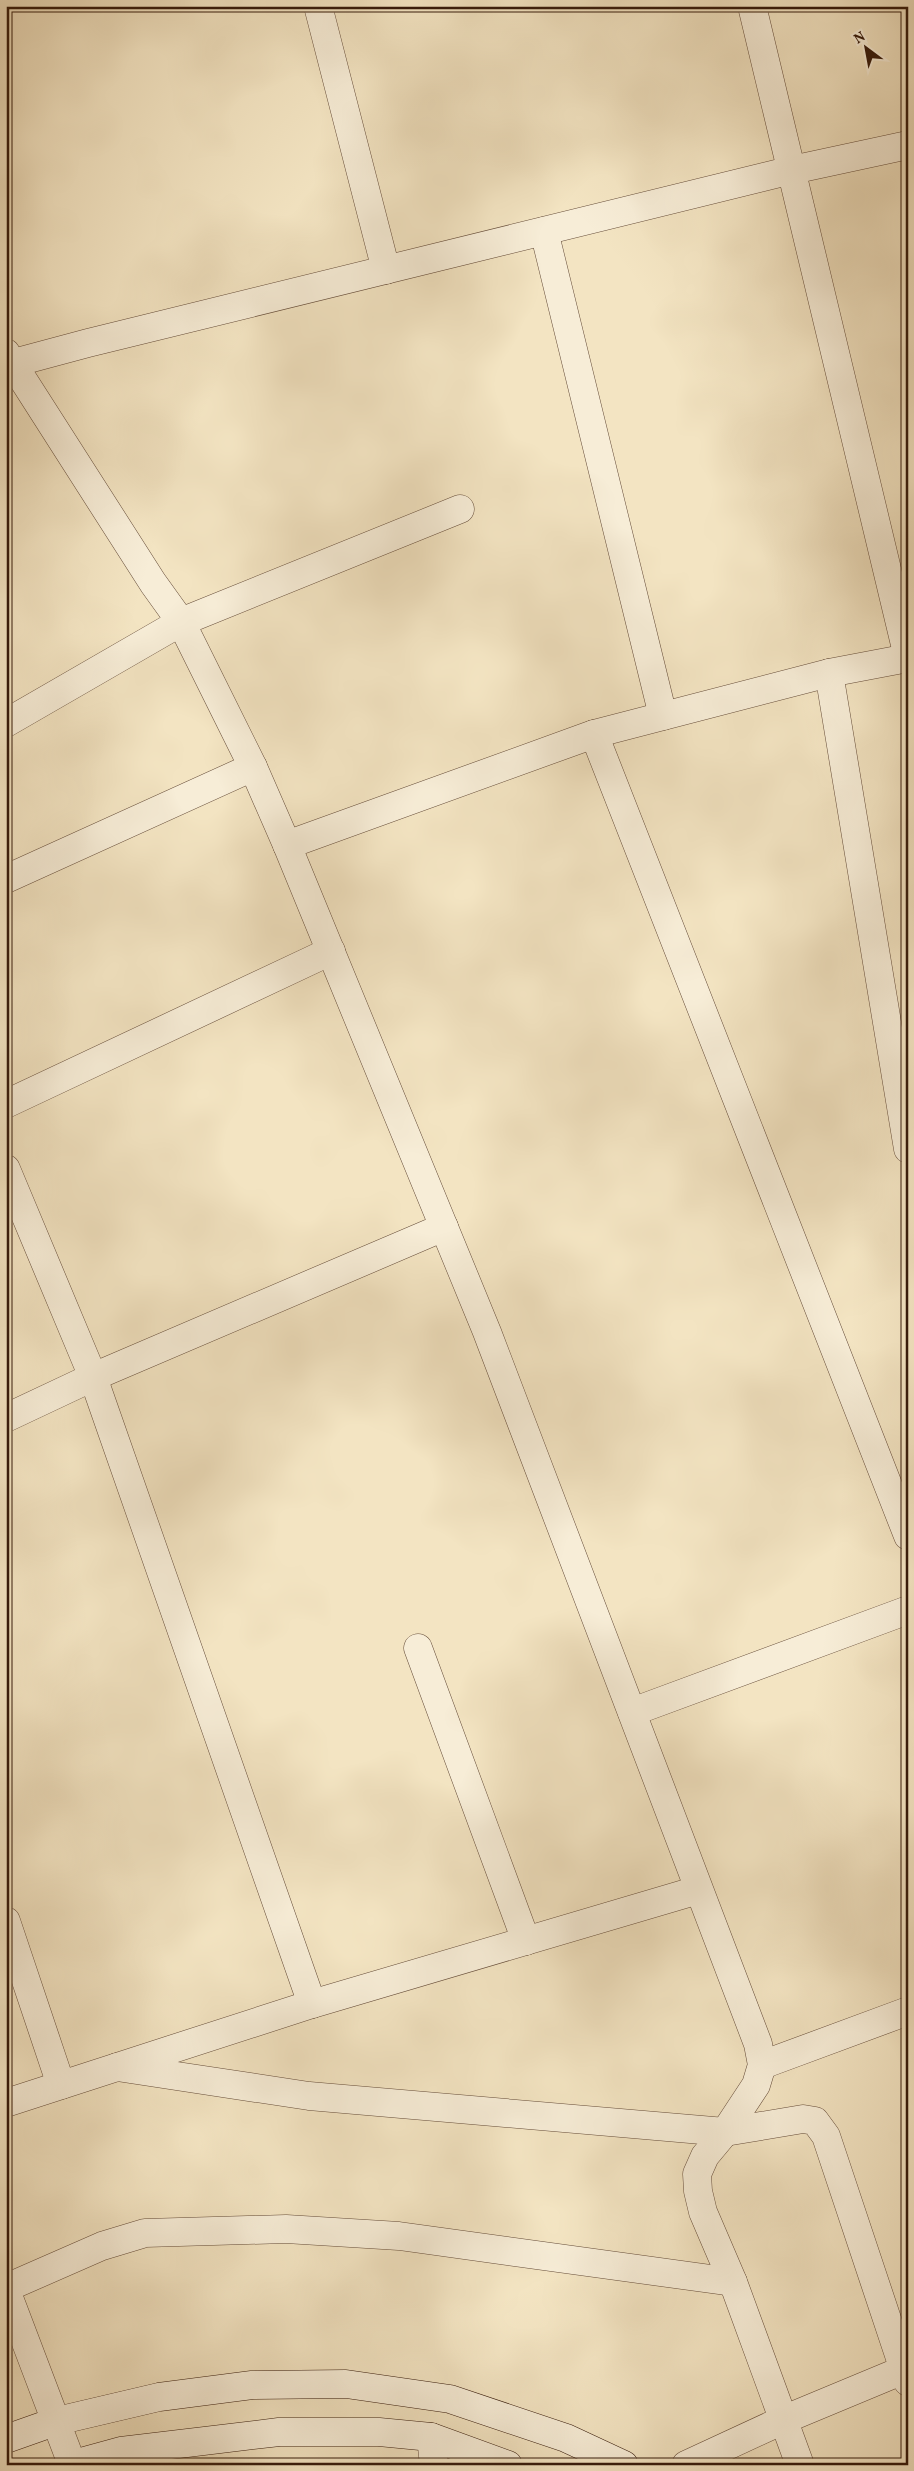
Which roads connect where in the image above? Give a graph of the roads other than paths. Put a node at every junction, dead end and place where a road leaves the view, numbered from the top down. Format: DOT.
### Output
graph roads {
  1 [pos="318,6"];
  2 [pos="752,6"];
  3 [pos="908,145"];
  4 [pos="792,170"];
  5 [pos="544,231"];
  6 [pos="386,270"];
  7 [pos="8,360"];
  8 [pos="460,509"];
  9 [pos="181,622"];
  10 [pos="908,657"];
  11 [pos="829,673"];
  12 [pos="662,716"];
  13 [pos="6,724"];
  14 [pos="594,734"];
  15 [pos="253,767"];
  16 [pos="288,845"];
  17 [pos="6,879"];
  18 [pos="331,951"];
  19 [pos="6,1104"];
  20 [pos="908,1149"];
  21 [pos="6,1169"];
  22 [pos="444,1227"];
  23 [pos="93,1378"];
  24 [pos="6,1418"];
  25 [pos="908,1536"];
  26 [pos="908,1610"];
  27 [pos="418,1648"];
  28 [pos="632,1712"];
  29 [pos="698,1890"];
  30 [pos="6,1921"];
  31 [pos="526,1941"];
  32 [pos="312,2004"];
  33 [pos="908,2011"];
  34 [pos="762,2065"];
  35 [pos="116,2068"];
  36 [pos="62,2085"];
  37 [pos="6,2103"];
  38 [pos="725,2132"];
  39 [pos="732,2282"];
  40 [pos="6,2289"];
  41 [pos="906,2373"];
  42 [pos="783,2420"];
  43 [pos="57,2421"];
  44 [pos="431,2437"];
  45 [pos="6,2439"];
  46 [pos="124,2458"];
  47 [pos="71,2464"];
  48 [pos="434,2465"];
  49 [pos="508,2465"];
  50 [pos="624,2465"];
  51 [pos="686,2465"];
  52 [pos="800,2465"];
  1 -- 6 [label="street"];
  2 -- 4 [label="street"];
  3 -- 4 [label="street"];
  4 -- 5 [label="street"];
  4 -- 10 [label="street"];
  5 -- 6 [label="street"];
  5 -- 12 [label="street"];
  6 -- 7 [label="street"];
  7 -- 9 [label="street"];
  8 -- 9 [label="street"];
  9 -- 13 [label="street"];
  9 -- 15 [label="street"];
  10 -- 11 [label="street"];
  11 -- 12 [label="street"];
  11 -- 20 [label="street"];
  12 -- 14 [label="street"];
  14 -- 16 [label="street"];
  14 -- 25 [label="street"];
  15 -- 16 [label="street"];
  15 -- 17 [label="street"];
  16 -- 18 [label="street"];
  18 -- 19 [label="street"];
  18 -- 22 [label="street"];
  21 -- 23 [label="street"];
  22 -- 23 [label="street"];
  22 -- 28 [label="street"];
  23 -- 24 [label="street"];
  23 -- 32 [label="street"];
  26 -- 28 [label="street"];
  27 -- 31 [label="street"];
  28 -- 29 [label="street"];
  29 -- 31 [label="street"];
  29 -- 34 [label="street"];
  30 -- 36 [label="street"];
  31 -- 32 [label="street"];
  32 -- 35 [label="street"];
  33 -- 34 [label="street"];
  34 -- 38 [label="street"];
  35 -- 36 [label="street"];
  35 -- 38 [label="street"];
  36 -- 37 [label="street"];
  38 -- 39 [label="street"];
  38 -- 41 [label="street"];
  39 -- 40 [label="street"];
  39 -- 42 [label="street"];
  40 -- 43 [label="street"];
  41 -- 42 [label="street"];
  42 -- 51 [label="street"];
  42 -- 52 [label="street"];
  43 -- 45 [label="street"];
  43 -- 47 [label="street"];
  43 -- 50 [label="street"];
  44 -- 46 [label="street"];
  44 -- 48 [label="street"];
  44 -- 49 [label="street"];
  46 -- 47 [label="street"];
}
